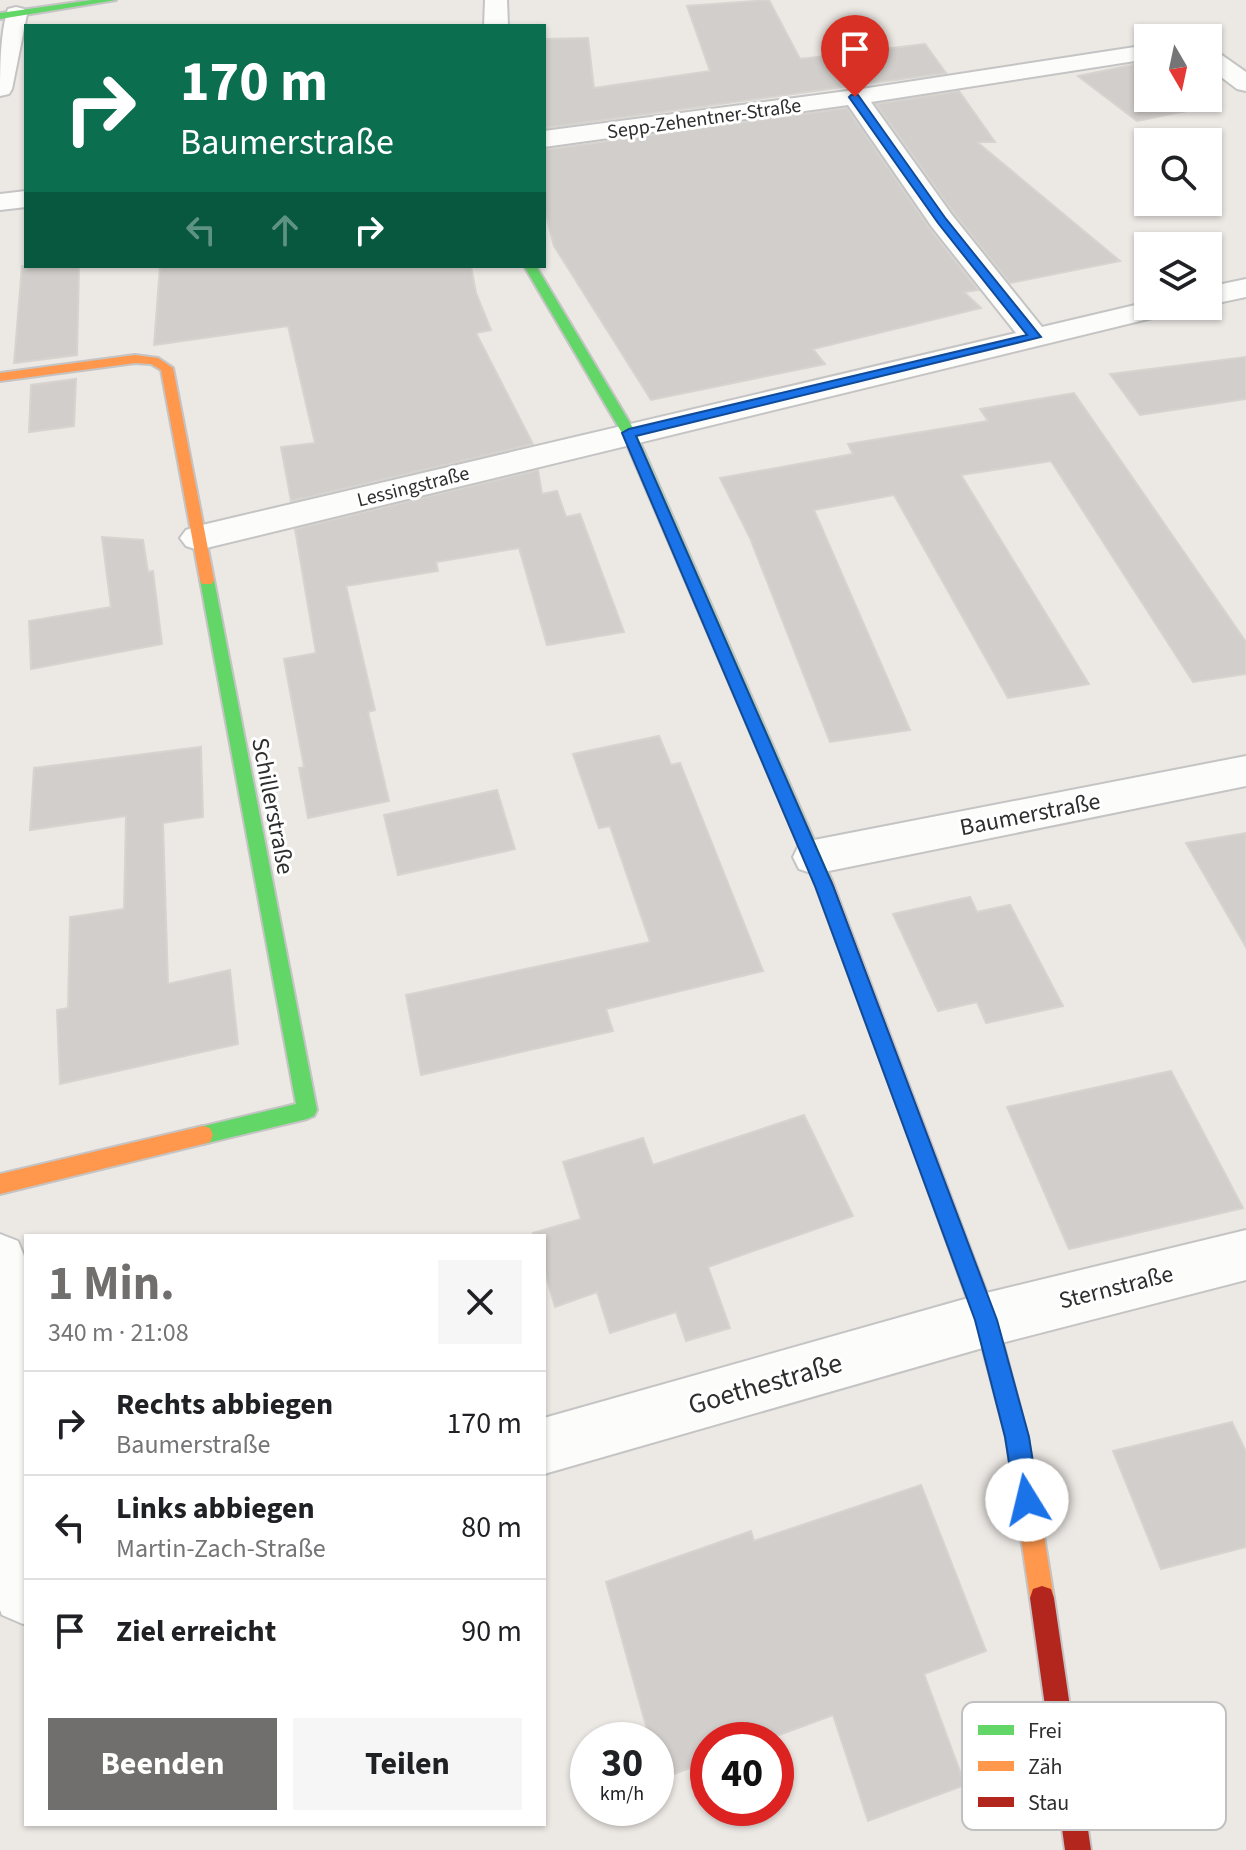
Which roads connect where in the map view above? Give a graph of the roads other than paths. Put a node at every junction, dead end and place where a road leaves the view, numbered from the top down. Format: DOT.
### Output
graph roads {
  1 [pos="111,0"];
  2 [pos="496,0"];
  3 [pos="8,15"];
  4 [pos="496,24"];
  5 [pos="1134,54"];
  6 [pos="1222,66"];
  7 [pos="1246,84"];
  8 [pos="0,86"];
  9 [pos="855,97"];
  10 [pos="546,139"];
  11 [pos="24,199"];
  12 [pos="0,202"];
  13 [pos="531,268"];
  14 [pos="1246,288"];
  15 [pos="1222,293"];
  16 [pos="1134,314"];
  17 [pos="1035,337"];
  18 [pos="0,377"];
  19 [pos="629,433"];
  20 [pos="198,538"];
  21 [pos="1246,771"];
  22 [pos="814,857"];
  23 [pos="0,1184"];
  24 [pos="1246,1255"];
  25 [pos="0,1259"];
  26 [pos="986,1320"];
  27 [pos="546,1445"];
  28 [pos="10,1516"];
  29 [pos="24,1593"];
  30 [pos="1058,1702"];
  31 [pos="1076,1830"];
  32 [pos="1078,1850"];
  1 -- 3 [label="street"];
  2 -- 4 [label="street"];
  3 -- 8 [label="street"];
  5 -- 9 [label="street, Sepp-Zehentner-Straße"];
  6 -- 7 [label="street"];
  9 -- 10 [label="street, Sepp-Zehentner-Straße"];
  9 -- 17 [label="street"];
  11 -- 12 [label="street"];
  13 -- 19 [label="street"];
  14 -- 15 [label="street"];
  16 -- 17 [label="street"];
  17 -- 19 [label="street"];
  18 -- 20 [label="street, Schillerstraße"];
  19 -- 20 [label="street, Lessingstraße"];
  19 -- 22 [label="street"];
  20 -- 23 [label="street, Schillerstraße"];
  21 -- 22 [label="street, Baumerstraße"];
  22 -- 26 [label="street"];
  24 -- 26 [label="street, Sternstraße"];
  25 -- 28 [label="street"];
  26 -- 27 [label="street, Goethestraße"];
  26 -- 30 [label="street"];
  28 -- 29 [label="street"];
  31 -- 32 [label="street"];
}
